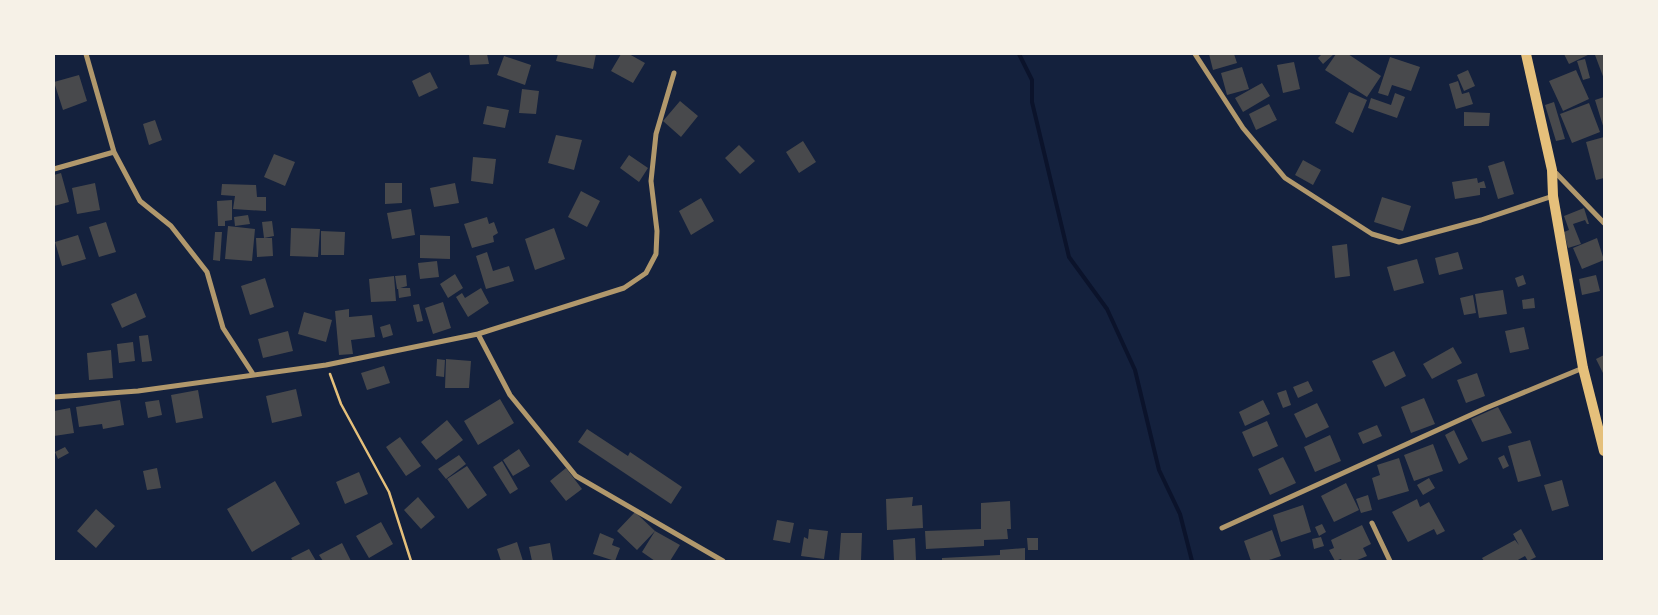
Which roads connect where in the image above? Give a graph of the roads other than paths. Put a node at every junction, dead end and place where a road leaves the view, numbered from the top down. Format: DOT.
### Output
graph roads {
  1 [pos="86,54"];
  2 [pos="1195,54"];
  3 [pos="1526,54"];
  4 [pos="674,73"];
  5 [pos="114,152"];
  6 [pos="54,169"];
  7 [pos="1552,170"];
  8 [pos="1553,196"];
  9 [pos="1604,223"];
  10 [pos="478,334"];
  11 [pos="1583,368"];
  12 [pos="253,374"];
  13 [pos="54,398"];
  14 [pos="1604,451"];
  15 [pos="1372,523"];
  16 [pos="1222,528"];
  17 [pos="723,561"];
  18 [pos="1390,561"];
  1 -- 5 [label="street"];
  2 -- 8 [label="street"];
  3 -- 7 [label="main road"];
  4 -- 10 [label="street"];
  5 -- 6 [label="street"];
  5 -- 12 [label="street"];
  7 -- 8 [label="main road"];
  7 -- 9 [label="street"];
  8 -- 11 [label="main road"];
  10 -- 12 [label="street"];
  10 -- 17 [label="street"];
  11 -- 14 [label="main road"];
  11 -- 16 [label="street"];
  12 -- 13 [label="street"];
  15 -- 18 [label="street"];
}
